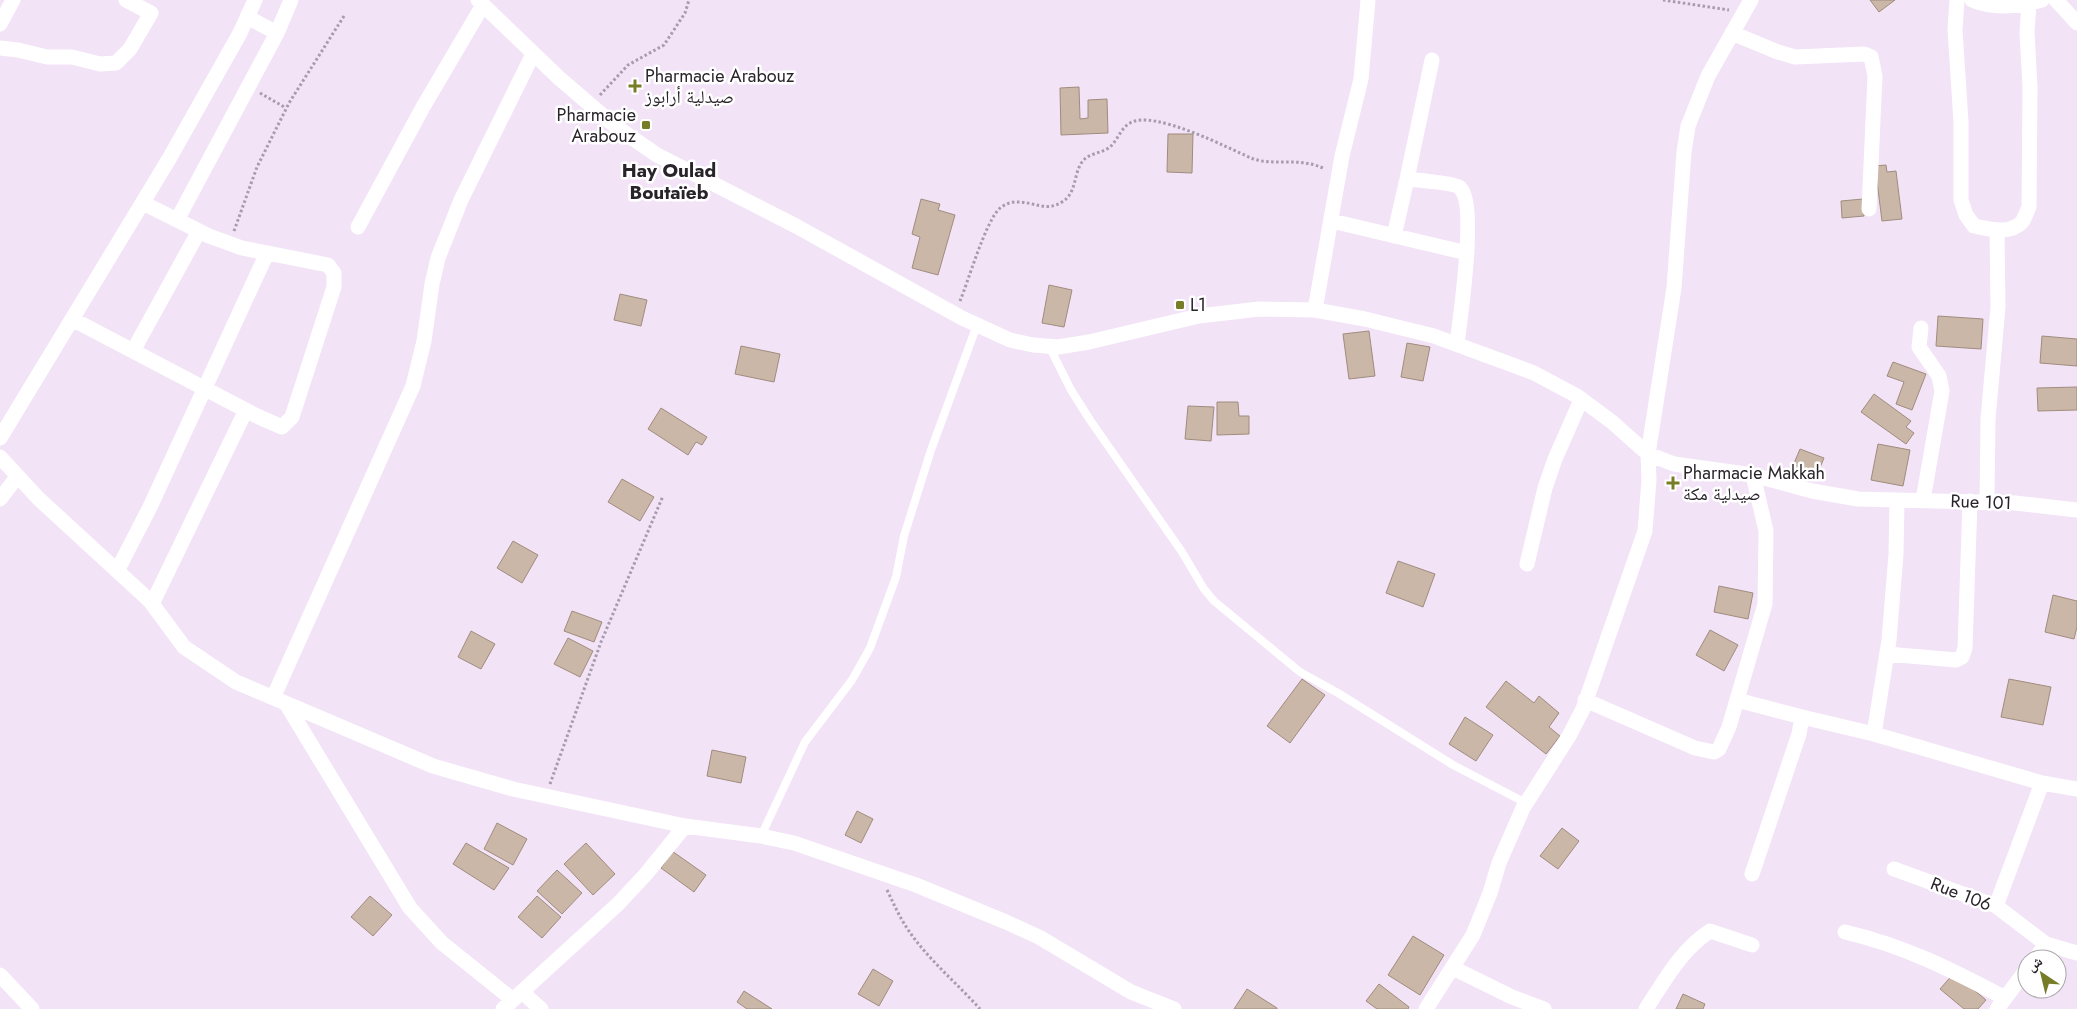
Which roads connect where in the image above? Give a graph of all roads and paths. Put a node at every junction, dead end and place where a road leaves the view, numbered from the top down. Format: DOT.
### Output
graph roads {
  1 [pos="13,0"];
  2 [pos="126,0"];
  3 [pos="255,0"];
  4 [pos="291,0"];
  5 [pos="689,0"];
  6 [pos="1368,0"];
  7 [pos="1663,0"];
  8 [pos="1956,0"];
  9 [pos="1972,0"];
  10 [pos="2056,0"];
  11 [pos="2035,2"];
  12 [pos="480,3"];
  13 [pos="1748,6"];
  14 [pos="344,16"];
  15 [pos="247,17"];
  16 [pos="2077,23"];
  17 [pos="0,24"];
  18 [pos="278,33"];
  19 [pos="1732,33"];
  20 [pos="0,48"];
  21 [pos="533,54"];
  22 [pos="1432,60"];
  23 [pos="590,105"];
  24 [pos="1407,179"];
  25 [pos="1336,186"];
  26 [pos="143,203"];
  27 [pos="1869,209"];
  28 [pos="177,220"];
  29 [pos="1332,221"];
  30 [pos="358,227"];
  31 [pos="199,231"];
  32 [pos="1997,231"];
  33 [pos="1394,236"];
  34 [pos="229,243"];
  35 [pos="267,253"];
  36 [pos="1467,253"];
  37 [pos="1315,310"];
  38 [pos="955,314"];
  39 [pos="72,319"];
  40 [pos="977,325"];
  41 [pos="1920,328"];
  42 [pos="1457,344"];
  43 [pos="1049,346"];
  44 [pos="133,351"];
  45 [pos="204,388"];
  46 [pos="1581,400"];
  47 [pos="246,410"];
  48 [pos="0,438"];
  49 [pos="1648,454"];
  50 [pos="0,457"];
  51 [pos="1753,475"];
  52 [pos="17,477"];
  53 [pos="663,496"];
  54 [pos="0,499"];
  55 [pos="1890,500"];
  56 [pos="1923,500"];
  57 [pos="1970,501"];
  58 [pos="1987,502"];
  59 [pos="2077,510"];
  60 [pos="1527,564"];
  61 [pos="117,572"];
  62 [pos="152,604"];
  63 [pos="1887,654"];
  64 [pos="273,698"];
  65 [pos="1586,700"];
  66 [pos="1737,700"];
  67 [pos="287,705"];
  68 [pos="1802,717"];
  69 [pos="1874,734"];
  70 [pos="2042,783"];
  71 [pos="2077,790"];
  72 [pos="546,796"];
  73 [pos="1526,803"];
  74 [pos="685,826"];
  75 [pos="762,836"];
  76 [pos="1894,869"];
  77 [pos="878,872"];
  78 [pos="1752,874"];
  79 [pos="1996,906"];
  80 [pos="1845,932"];
  81 [pos="2046,944"];
  82 [pos="1752,945"];
  83 [pos="2042,949"];
  84 [pos="2077,953"];
  85 [pos="1453,968"];
  86 [pos="0,975"];
  87 [pos="2017,984"];
  88 [pos="513,1000"];
  89 [pos="1508,1003"];
  90 [pos="2003,1005"];
  91 [pos="32,1009"];
  92 [pos="541,1009"];
  93 [pos="980,1009"];
  94 [pos="1174,1009"];
  95 [pos="1426,1009"];
  96 [pos="1544,1009"];
  97 [pos="1646,1009"];
  1 -- 17 [label="street"];
  2 -- 20 [label="street"];
  3 -- 15 [label="street"];
  4 -- 18 [label="street"];
  5 -- 23 [label="path"];
  6 -- 25 [label="street"];
  7 -- 13 [label="path"];
  8 -- 32 [label="street"];
  9 -- 11 [label="street"];
  10 -- 16 [label="street"];
  11 -- 32 [label="street"];
  12 -- 21 [label="street"];
  12 -- 30 [label="street"];
  13 -- 19 [label="street"];
  14 -- 34 [label="path"];
  15 -- 18 [label="street"];
  15 -- 26 [label="street"];
  18 -- 28 [label="street"];
  19 -- 27 [label="street"];
  19 -- 49 [label="street"];
  21 -- 23 [label="street"];
  21 -- 64 [label="street"];
  22 -- 24 [label="street"];
  23 -- 38 [label="street"];
  24 -- 33 [label="street"];
  24 -- 36 [label="street"];
  25 -- 29 [label="street"];
  25 -- 38 [label="path"];
  26 -- 28 [label="street"];
  26 -- 39 [label="street"];
  28 -- 31 [label="street"];
  29 -- 33 [label="street"];
  29 -- 37 [label="street"];
  31 -- 34 [label="street"];
  31 -- 44 [label="street"];
  32 -- 58 [label="street"];
  33 -- 36 [label="street"];
  34 -- 35 [label="street"];
  35 -- 45 [label="street"];
  35 -- 47 [label="street"];
  36 -- 42 [label="street"];
  37 -- 42 [label="street"];
  37 -- 43 [label="street"];
  38 -- 40 [label="street"];
  39 -- 44 [label="street"];
  39 -- 48 [label="street"];
  40 -- 43 [label="street"];
  40 -- 75 [label="lane"];
  41 -- 56 [label="street"];
  42 -- 46 [label="street"];
  43 -- 73 [label="lane"];
  44 -- 45 [label="street"];
  45 -- 47 [label="street"];
  45 -- 61 [label="street"];
  46 -- 49 [label="street"];
  46 -- 60 [label="street"];
  47 -- 62 [label="street"];
  49 -- 51 [label="street, Rue 101"];
  49 -- 65 [label="street"];
  50 -- 52 [label="street"];
  51 -- 55 [label="street, Rue 101"];
  51 -- 66 [label="street"];
  52 -- 54 [label="street"];
  52 -- 61 [label="street"];
  53 -- 72 [label="path"];
  55 -- 56 [label="street, Rue 101"];
  55 -- 63 [label="street"];
  56 -- 57 [label="street, Rue 101"];
  57 -- 58 [label="street, Rue 101"];
  57 -- 63 [label="street"];
  58 -- 59 [label="street, Rue 101"];
  61 -- 62 [label="street"];
  62 -- 64 [label="street"];
  63 -- 69 [label="street"];
  64 -- 67 [label="street"];
  65 -- 66 [label="street"];
  65 -- 73 [label="street"];
  66 -- 68 [label="street"];
  67 -- 72 [label="street"];
  67 -- 88 [label="street"];
  68 -- 69 [label="street"];
  68 -- 78 [label="street"];
  69 -- 70 [label="street"];
  70 -- 71 [label="street"];
  70 -- 79 [label="street"];
  72 -- 74 [label="street"];
  73 -- 85 [label="street"];
  74 -- 75 [label="street"];
  74 -- 88 [label="street"];
  75 -- 77 [label="street"];
  76 -- 79 [label="street, Rue 106"];
  77 -- 93 [label="path"];
  77 -- 94 [label="street"];
  79 -- 81 [label="street, Rue 106"];
  80 -- 90 [label="street"];
  81 -- 83 [label="street"];
  81 -- 84 [label="street, Rue 106"];
  82 -- 97 [label="street"];
  85 -- 89 [label="street"];
  85 -- 95 [label="street"];
  86 -- 91 [label="street"];
  87 -- 90 [label="street"];
  88 -- 92 [label="street"];
  89 -- 96 [label="street"];
}
